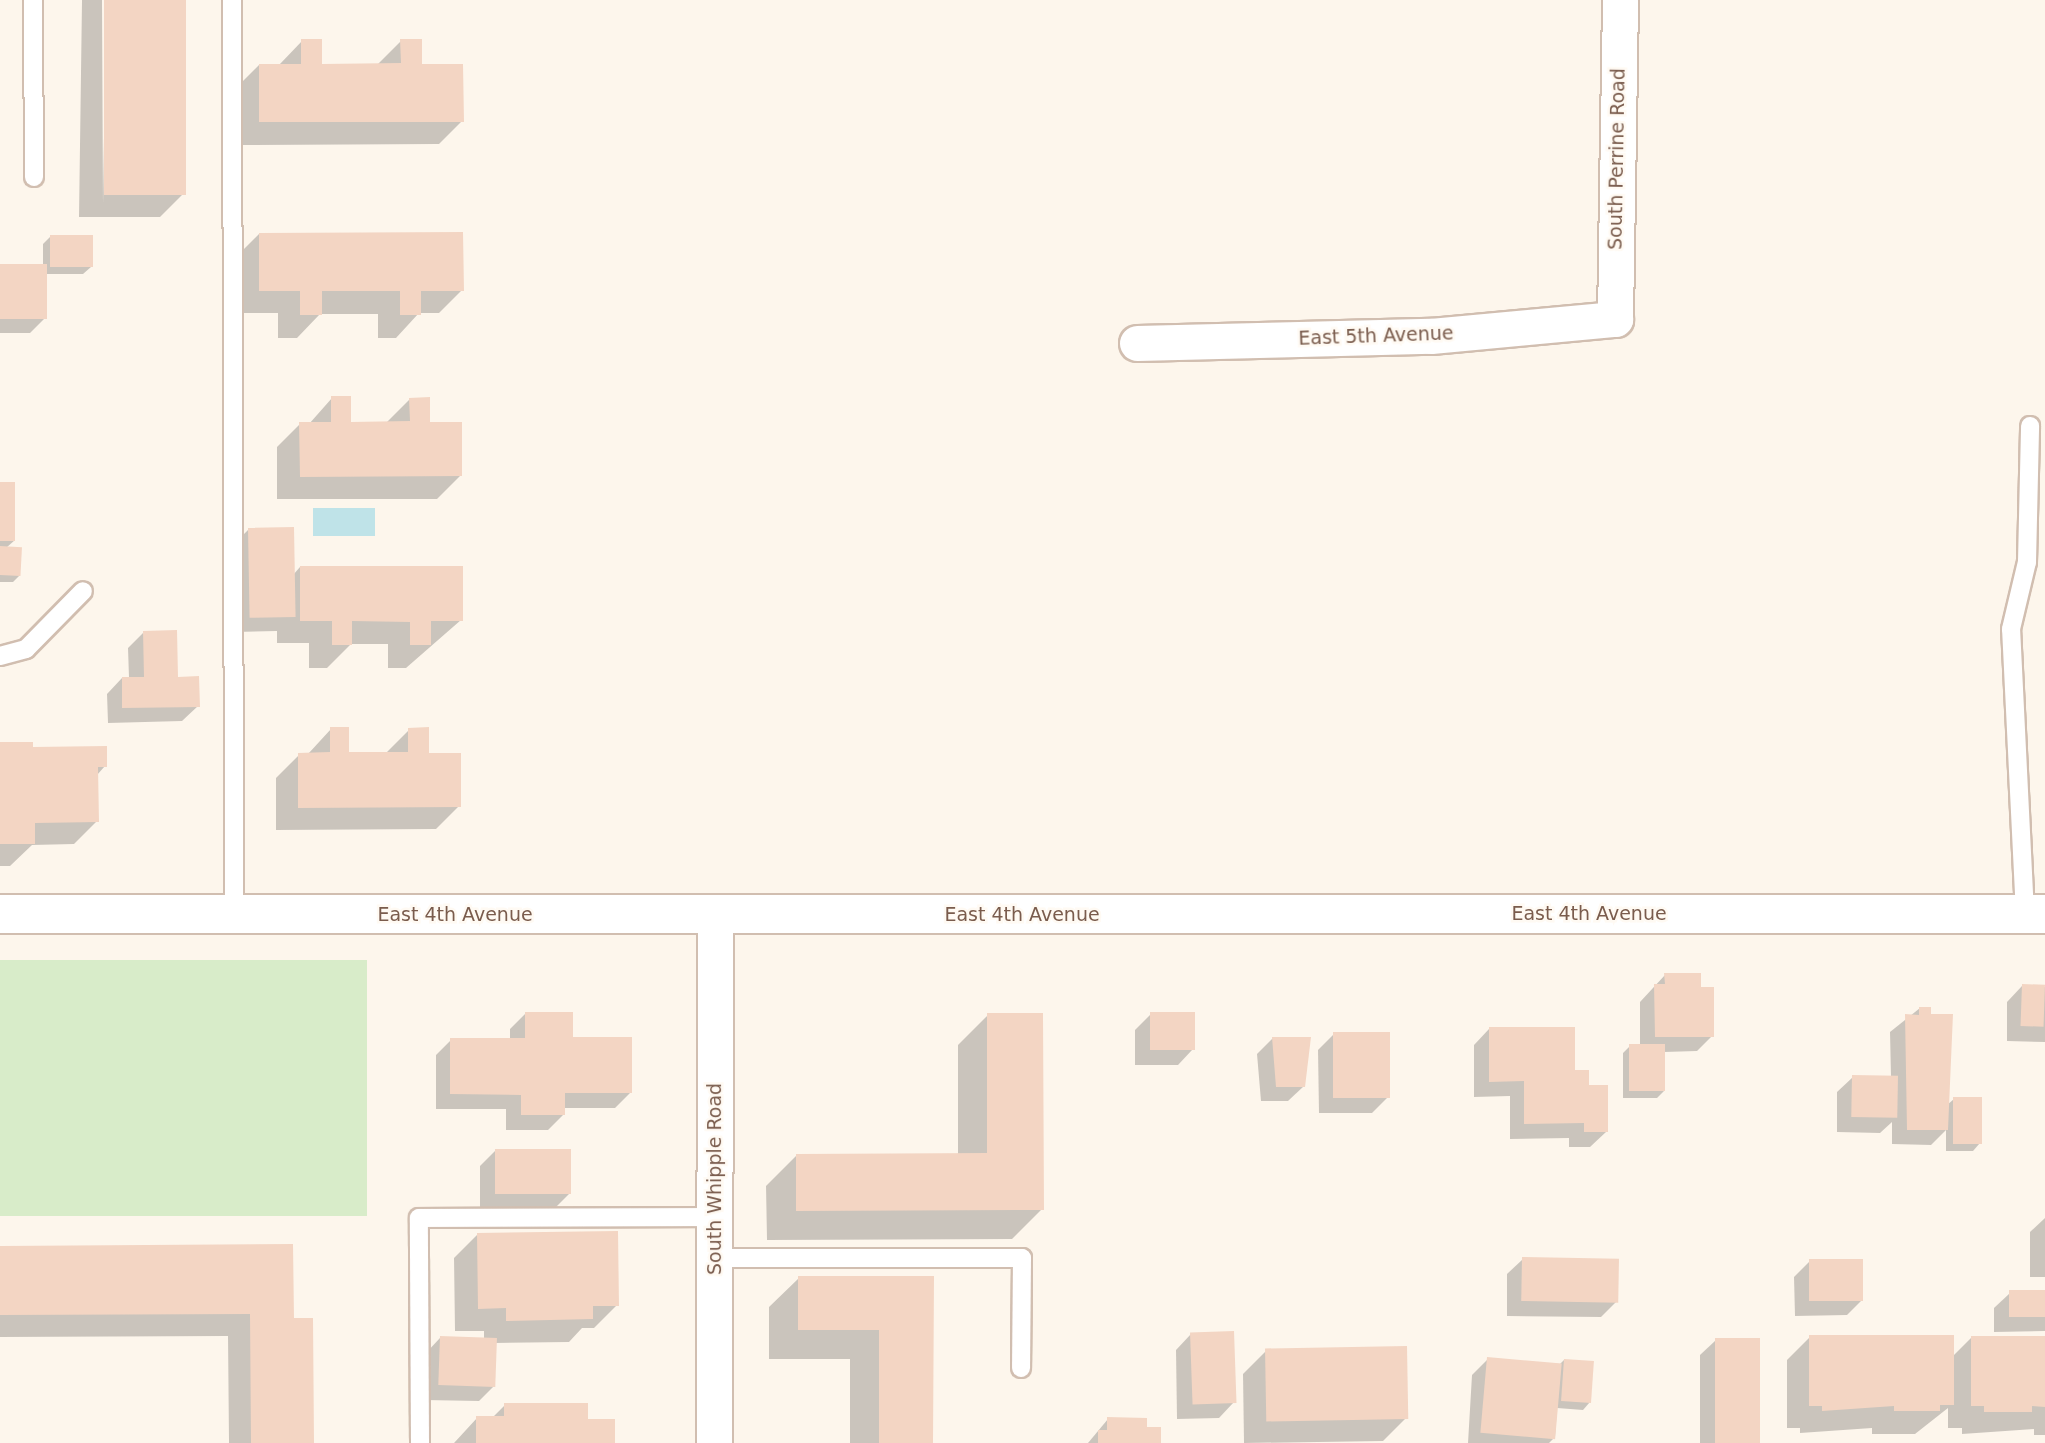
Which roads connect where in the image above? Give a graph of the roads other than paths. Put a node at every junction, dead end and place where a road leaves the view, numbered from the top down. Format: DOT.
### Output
graph roads {
  1 [pos="33,0"];
  2 [pos="232,0"];
  3 [pos="1620,0"];
  4 [pos="34,177"];
  5 [pos="1615,319"];
  6 [pos="1137,343"];
  7 [pos="2030,426"];
  8 [pos="83,590"];
  9 [pos="0,656"];
  10 [pos="0,914"];
  11 [pos="234,914"];
  12 [pos="2035,914"];
  13 [pos="715,915"];
  14 [pos="715,1217"];
  15 [pos="715,1258"];
  16 [pos="1021,1368"];
  17 [pos="420,1443"];
  18 [pos="714,1443"];
  1 -- 4 [label="lane"];
  2 -- 11 [label="lane"];
  3 -- 5 [label="street, South Perrine Road"];
  5 -- 6 [label="street, East 5th Avenue"];
  7 -- 12 [label="lane"];
  8 -- 9 [label="lane"];
  10 -- 11 [label="street, East 4th Avenue"];
  11 -- 13 [label="street, East 4th Avenue"];
  12 -- 13 [label="street, East 4th Avenue"];
  13 -- 14 [label="street, South Whipple Road"];
  14 -- 15 [label="street, South Whipple Road"];
  14 -- 17 [label="lane"];
  15 -- 16 [label="lane"];
  15 -- 18 [label="street, South Whipple Road"];
}
